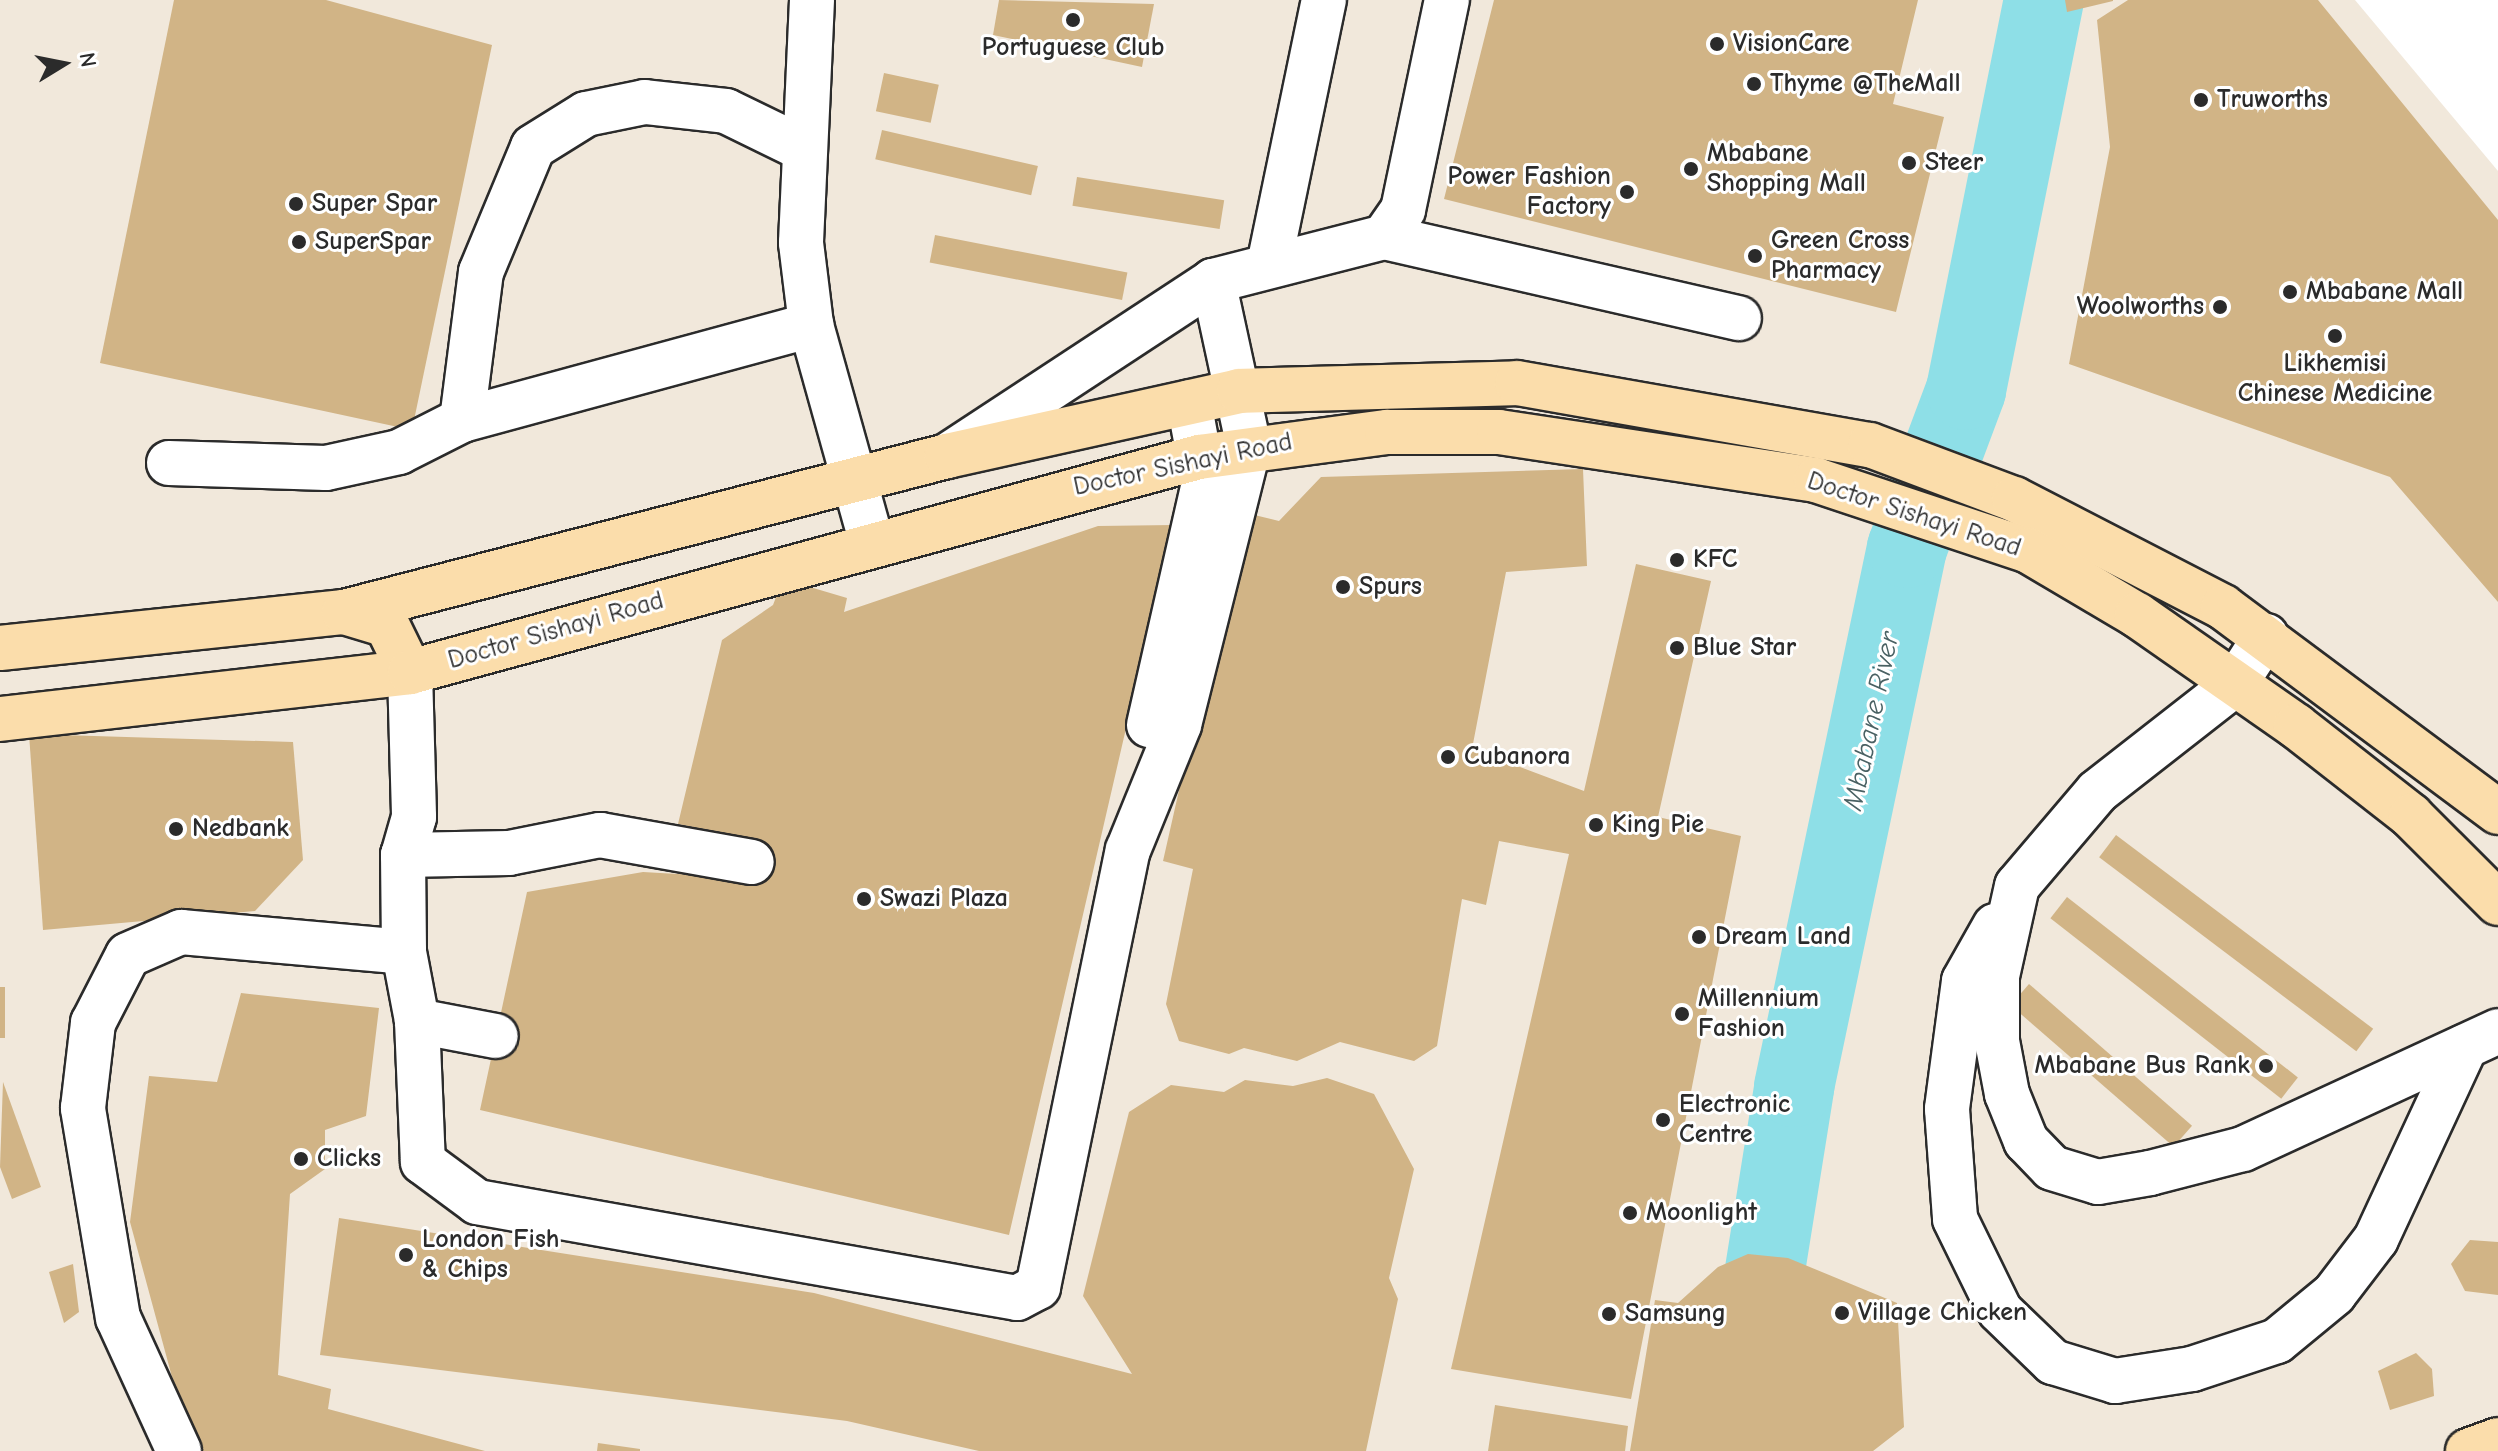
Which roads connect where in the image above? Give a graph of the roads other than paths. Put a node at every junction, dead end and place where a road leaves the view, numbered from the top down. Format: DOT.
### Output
graph roads {
  1 [pos="812,0"];
  2 [pos="1324,0"];
  3 [pos="1447,0"];
  4 [pos="804,149"];
  5 [pos="1384,237"];
  6 [pos="1269,265"];
  7 [pos="1213,281"];
  8 [pos="1739,318"];
  9 [pos="811,325"];
  10 [pos="1239,391"];
  11 [pos="1189,402"];
  12 [pos="462,420"];
  13 [pos="1249,447"];
  14 [pos="947,456"];
  15 [pos="1199,457"];
  16 [pos="169,463"];
  17 [pos="860,481"];
  18 [pos="872,544"];
  19 [pos="344,612"];
  20 [pos="2266,636"];
  21 [pos="9,641"];
  22 [pos="410,672"];
  23 [pos="2235,684"];
  24 [pos="0,719"];
  25 [pos="2498,812"];
  26 [pos="1128,850"];
  27 [pos="403,855"];
  28 [pos="752,862"];
  29 [pos="2017,886"];
  30 [pos="2498,903"];
  31 [pos="404,952"];
  32 [pos="417,1021"];
  33 [pos="496,1036"];
  34 [pos="2481,1039"];
  35 [pos="2498,1440"];
  36 [pos="179,1451"];
  37 [pos="2468,1451"];
  1 -- 4 [label="street"];
  2 -- 6 [label="street"];
  3 -- 5 [label="street"];
  4 -- 9 [label="street"];
  4 -- 12 [label="street"];
  5 -- 6 [label="street"];
  5 -- 8 [label="street"];
  6 -- 7 [label="street"];
  7 -- 10 [label="street"];
  7 -- 14 [label="street"];
  9 -- 12 [label="street"];
  9 -- 17 [label="street"];
  10 -- 11 [label="main road, Doctor Sishayi Road"];
  10 -- 13 [label="street"];
  10 -- 20 [label="main road, Doctor Sishayi Road"];
  11 -- 14 [label="main road, Doctor Sishayi Road"];
  11 -- 15 [label="street"];
  12 -- 16 [label="street"];
  13 -- 15 [label="main road, Doctor Sishayi Road"];
  13 -- 23 [label="main road, Doctor Sishayi Road"];
  13 -- 26 [label="street"];
  14 -- 17 [label="main road, Doctor Sishayi Road"];
  15 -- 18 [label="main road, Doctor Sishayi Road"];
  15 -- 26 [label="street"];
  17 -- 18 [label="street"];
  17 -- 19 [label="main road, Doctor Sishayi Road"];
  18 -- 22 [label="main road, Doctor Sishayi Road"];
  19 -- 21 [label="main road, Doctor Sishayi Road"];
  19 -- 22 [label="main road"];
  20 -- 23 [label="street"];
  20 -- 25 [label="main road, Doctor Sishayi Road"];
  22 -- 24 [label="main road, Doctor Sishayi Road"];
  22 -- 27 [label="street"];
  23 -- 29 [label="street"];
  23 -- 30 [label="main road, Doctor Sishayi Road"];
  26 -- 32 [label="street"];
  27 -- 28 [label="street"];
  27 -- 31 [label="street"];
  29 -- 34 [label="street"];
  29 -- 34 [label="street"];
  31 -- 32 [label="street"];
  31 -- 36 [label="street"];
  32 -- 33 [label="street"];
  35 -- 37 [label="main road"];
}
